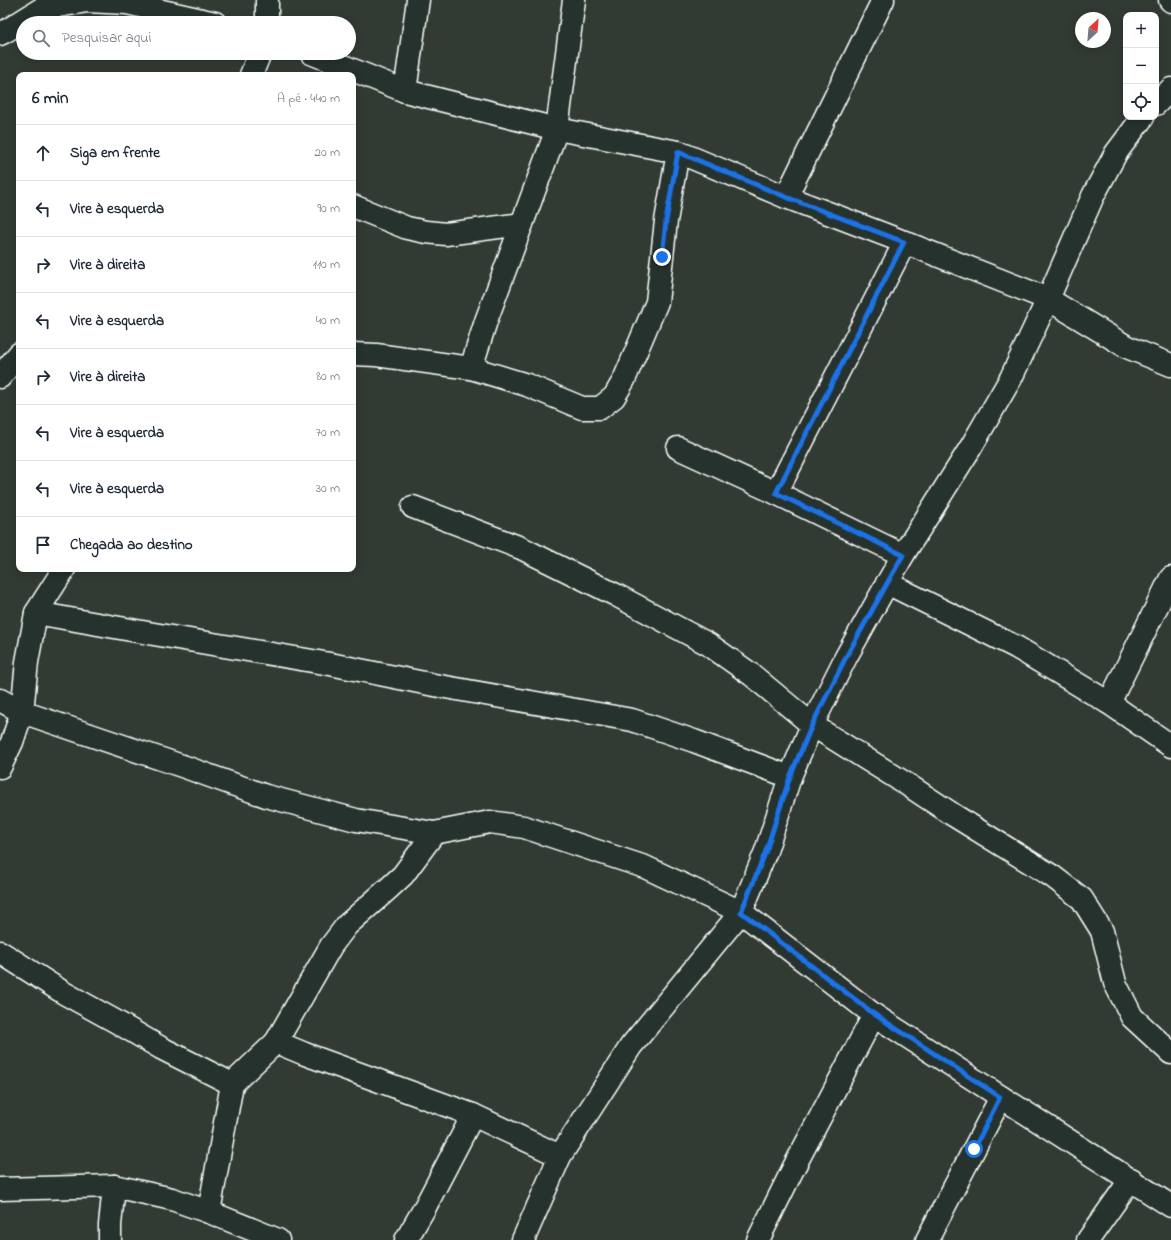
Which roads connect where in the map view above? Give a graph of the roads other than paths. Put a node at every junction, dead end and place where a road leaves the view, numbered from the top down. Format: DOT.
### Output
graph roads {
  1 [pos="267,0"];
  2 [pos="418,0"];
  3 [pos="574,0"];
  4 [pos="883,0"];
  5 [pos="33,4"];
  6 [pos="21,16"];
  7 [pos="186,16"];
  8 [pos="267,16"];
  9 [pos="16,21"];
  10 [pos="0,34"];
  11 [pos="257,60"];
  12 [pos="328,60"];
  13 [pos="252,72"];
  14 [pos="1171,89"];
  15 [pos="405,92"];
  16 [pos="1159,101"];
  17 [pos="1141,120"];
  18 [pos="557,129"];
  19 [pos="678,152"];
  20 [pos="786,197"];
  21 [pos="356,207"];
  22 [pos="522,224"];
  23 [pos="904,242"];
  24 [pos="1048,299"];
  25 [pos="356,354"];
  26 [pos="16,358"];
  27 [pos="1171,365"];
  28 [pos="471,368"];
  29 [pos="0,377"];
  30 [pos="678,448"];
  31 [pos="776,493"];
  32 [pos="413,507"];
  33 [pos="903,555"];
  34 [pos="62,572"];
  35 [pos="1171,578"];
  36 [pos="887,583"];
  37 [pos="36,613"];
  38 [pos="0,700"];
  39 [pos="1109,703"];
  40 [pos="22,712"];
  41 [pos="812,725"];
  42 [pos="1171,746"];
  43 [pos="0,767"];
  44 [pos="790,777"];
  45 [pos="434,833"];
  46 [pos="741,912"];
  47 [pos="0,952"];
  48 [pos="874,1014"];
  49 [pos="276,1042"];
  50 [pos="1171,1053"];
  51 [pos="232,1084"];
  52 [pos="1000,1097"];
  53 [pos="473,1115"];
  54 [pos="560,1156"];
  55 [pos="1131,1179"];
  56 [pos="114,1186"];
  57 [pos="0,1189"];
  58 [pos="1168,1197"];
  59 [pos="209,1212"];
  60 [pos="110,1240"];
  61 [pos="278,1240"];
  62 [pos="406,1240"];
  63 [pos="523,1240"];
  64 [pos="758,1240"];
  65 [pos="927,1240"];
  66 [pos="1088,1240"];
  1 -- 8 [label="street"];
  2 -- 15 [label="street"];
  3 -- 18 [label="street"];
  4 -- 20 [label="street"];
  5 -- 6 [label="street"];
  5 -- 7 [label="street"];
  9 -- 10 [label="street"];
  11 -- 13 [label="street"];
  12 -- 15 [label="street"];
  14 -- 16 [label="street"];
  15 -- 18 [label="street"];
  17 -- 24 [label="street"];
  18 -- 19 [label="street"];
  18 -- 22 [label="street"];
  19 -- 20 [label="street"];
  19 -- 28 [label="street"];
  20 -- 23 [label="street"];
  21 -- 22 [label="street"];
  22 -- 28 [label="street"];
  23 -- 24 [label="street"];
  23 -- 31 [label="street"];
  24 -- 27 [label="street"];
  24 -- 33 [label="street"];
  25 -- 28 [label="street"];
  26 -- 29 [label="street"];
  30 -- 31 [label="street"];
  31 -- 33 [label="street"];
  32 -- 41 [label="street"];
  33 -- 36 [label="street"];
  34 -- 37 [label="street"];
  35 -- 39 [label="street"];
  36 -- 39 [label="street"];
  36 -- 41 [label="street"];
  37 -- 40 [label="street"];
  37 -- 44 [label="street"];
  38 -- 40 [label="street"];
  39 -- 42 [label="street"];
  40 -- 43 [label="street"];
  40 -- 45 [label="street"];
  41 -- 44 [label="street"];
  41 -- 50 [label="street"];
  44 -- 46 [label="street"];
  45 -- 46 [label="street"];
  45 -- 49 [label="street"];
  46 -- 48 [label="street"];
  46 -- 54 [label="street"];
  47 -- 51 [label="street"];
  48 -- 52 [label="street"];
  48 -- 64 [label="street"];
  49 -- 51 [label="street"];
  49 -- 53 [label="street"];
  51 -- 59 [label="street"];
  52 -- 55 [label="street"];
  52 -- 65 [label="street"];
  53 -- 54 [label="street"];
  53 -- 62 [label="street"];
  54 -- 63 [label="street"];
  55 -- 58 [label="street"];
  55 -- 66 [label="street"];
  56 -- 57 [label="street"];
  56 -- 59 [label="street"];
  56 -- 60 [label="street"];
  59 -- 61 [label="street"];
}
